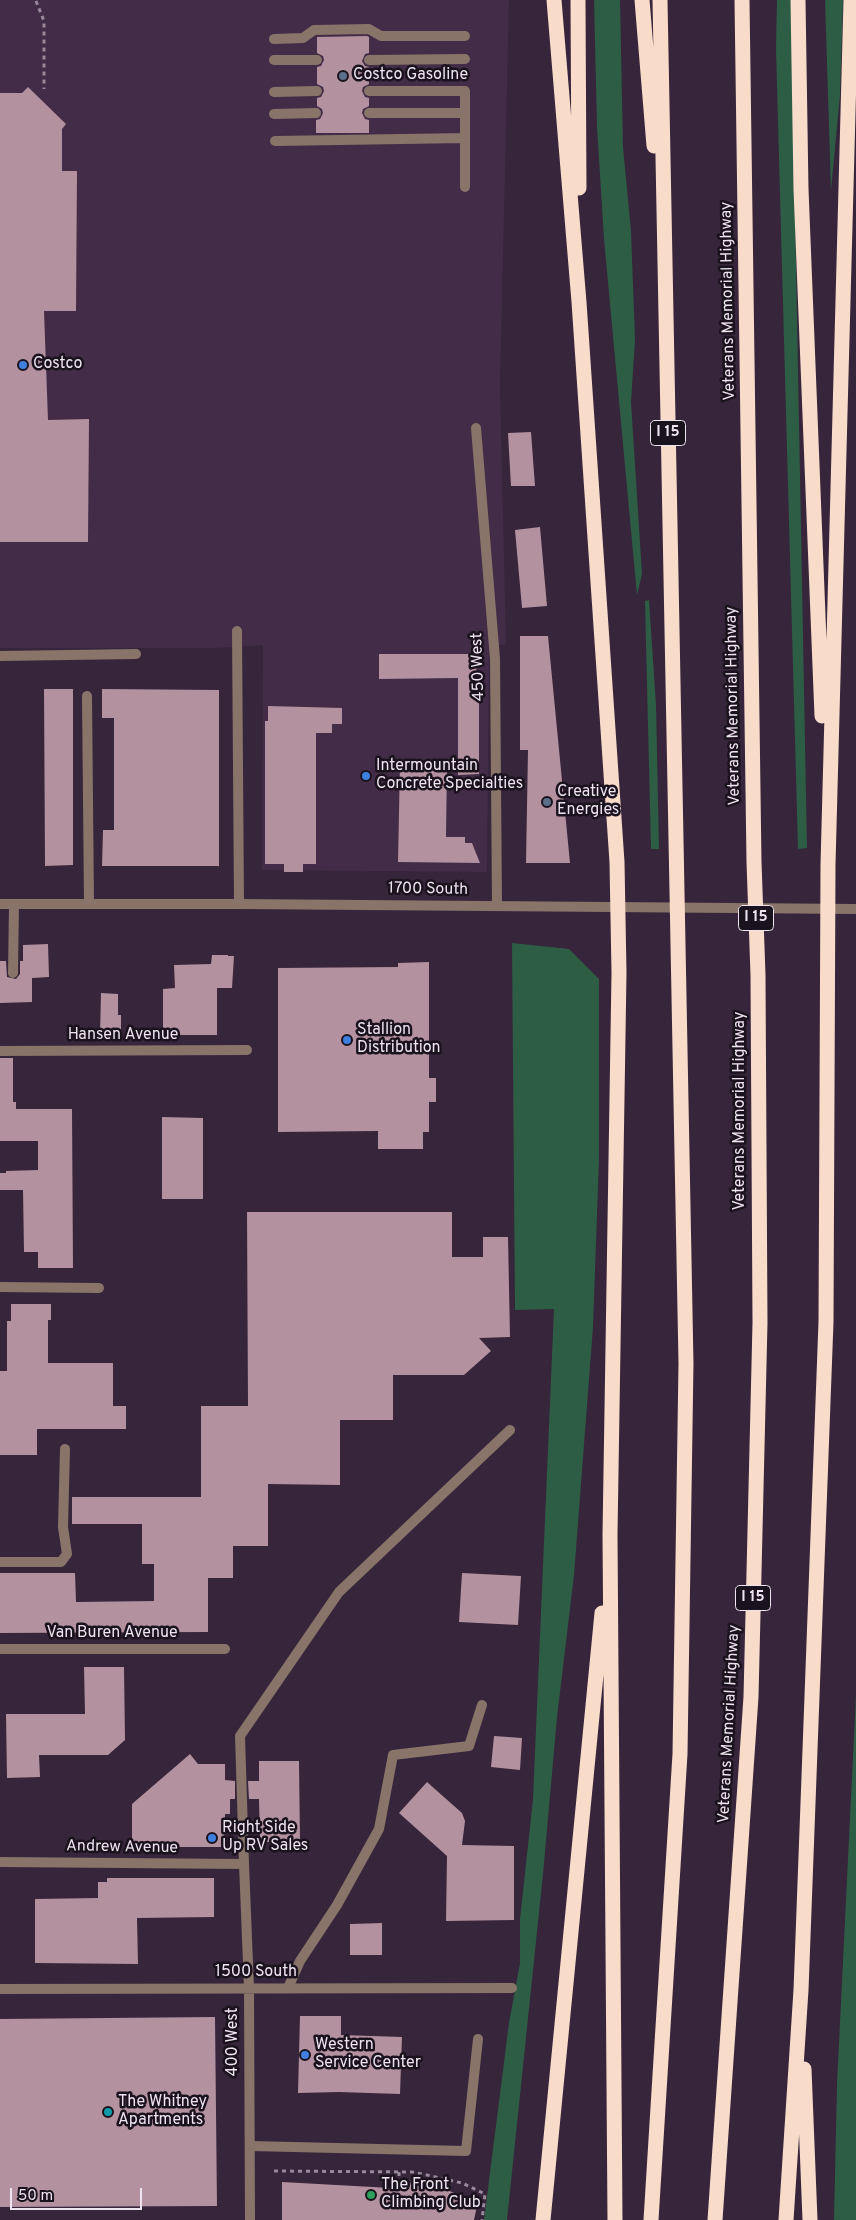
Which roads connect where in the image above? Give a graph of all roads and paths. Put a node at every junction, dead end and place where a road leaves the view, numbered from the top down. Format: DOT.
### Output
graph roads {
  1 [pos="554,0"];
  2 [pos="578,0"];
  3 [pos="642,0"];
  4 [pos="660,0"];
  5 [pos="742,0"];
  6 [pos="798,0"];
  7 [pos="851,0"];
  8 [pos="36,1"];
  9 [pos="465,36"];
  10 [pos="274,39"];
  11 [pos="465,59"];
  12 [pos="274,60"];
  13 [pos="317,60"];
  14 [pos="370,60"];
  15 [pos="44,89"];
  16 [pos="317,91"];
  17 [pos="370,91"];
  18 [pos="274,92"];
  19 [pos="316,113"];
  20 [pos="370,113"];
  21 [pos="465,113"];
  22 [pos="274,114"];
  23 [pos="465,138"];
  24 [pos="275,141"];
  25 [pos="465,187"];
  26 [pos="666,296"];
  27 [pos="579,302"];
  28 [pos="476,428"];
  29 [pos="237,631"];
  30 [pos="136,654"];
  31 [pos="0,656"];
  32 [pos="87,696"];
  33 [pos="828,865"];
  34 [pos="0,904"];
  35 [pos="14,904"];
  36 [pos="89,904"];
  37 [pos="238,904"];
  38 [pos="497,906"];
  39 [pos="856,909"];
  40 [pos="13,973"];
  41 [pos="247,1050"];
  42 [pos="0,1051"];
  43 [pos="0,1287"];
  44 [pos="99,1288"];
  45 [pos="510,1430"];
  46 [pos="65,1449"];
  47 [pos="610,1534"];
  48 [pos="0,1562"];
  49 [pos="0,1649"];
  50 [pos="225,1649"];
  51 [pos="482,1705"];
  52 [pos="0,1862"];
  53 [pos="244,1864"];
  54 [pos="249,1988"];
  55 [pos="288,1988"];
  56 [pos="512,1988"];
  57 [pos="0,1989"];
  58 [pos="800,1990"];
  59 [pos="478,2039"];
  60 [pos="250,2146"];
  61 [pos="274,2171"];
  62 [pos="399,2172"];
  63 [pos="411,2184"];
  64 [pos="250,2220"];
  65 [pos="482,2220"];
  66 [pos="543,2220"];
  67 [pos="615,2220"];
  68 [pos="651,2220"];
  69 [pos="715,2220"];
  70 [pos="786,2220"];
  71 [pos="810,2220"];
  1 -- 27 [label="highway"];
  2 -- 27 [label="highway"];
  3 -- 26 [label="highway"];
  4 -- 26 [label="highway, I 15"];
  5 -- 69 [label="highway, Veterans Memorial Highway / I 15"];
  6 -- 33 [label="highway"];
  7 -- 33 [label="highway"];
  8 -- 15 [label="path"];
  9 -- 10 [label="street"];
  11 -- 14 [label="street"];
  12 -- 13 [label="street"];
  16 -- 18 [label="street"];
  17 -- 21 [label="street"];
  19 -- 22 [label="street"];
  20 -- 21 [label="street"];
  21 -- 23 [label="street"];
  23 -- 24 [label="street"];
  23 -- 25 [label="street"];
  26 -- 68 [label="highway, I 15"];
  27 -- 47 [label="highway"];
  28 -- 38 [label="street, 450 West"];
  29 -- 37 [label="street"];
  30 -- 31 [label="street"];
  32 -- 36 [label="street"];
  33 -- 58 [label="highway"];
  34 -- 35 [label="street, 1700 South"];
  35 -- 36 [label="street, 1700 South"];
  35 -- 40 [label="street"];
  36 -- 37 [label="street, 1700 South"];
  37 -- 38 [label="street, 1700 South"];
  38 -- 39 [label="street, 1700 South"];
  41 -- 42 [label="street, Hansen Avenue"];
  43 -- 44 [label="street"];
  45 -- 53 [label="street, 400 West"];
  46 -- 48 [label="street"];
  47 -- 66 [label="highway"];
  47 -- 67 [label="highway"];
  49 -- 50 [label="street, Van Buren Avenue"];
  51 -- 55 [label="street"];
  52 -- 53 [label="street, Andrew Avenue"];
  53 -- 54 [label="street, 400 West"];
  54 -- 55 [label="street, 1500 South"];
  54 -- 57 [label="street, 1500 South"];
  54 -- 60 [label="street, 400 West"];
  55 -- 56 [label="street, 1500 South"];
  58 -- 70 [label="highway"];
  58 -- 71 [label="highway"];
  59 -- 60 [label="street"];
  60 -- 64 [label="street, 400 West"];
  61 -- 62 [label="path"];
  62 -- 63 [label="path"];
  62 -- 65 [label="path"];
}
